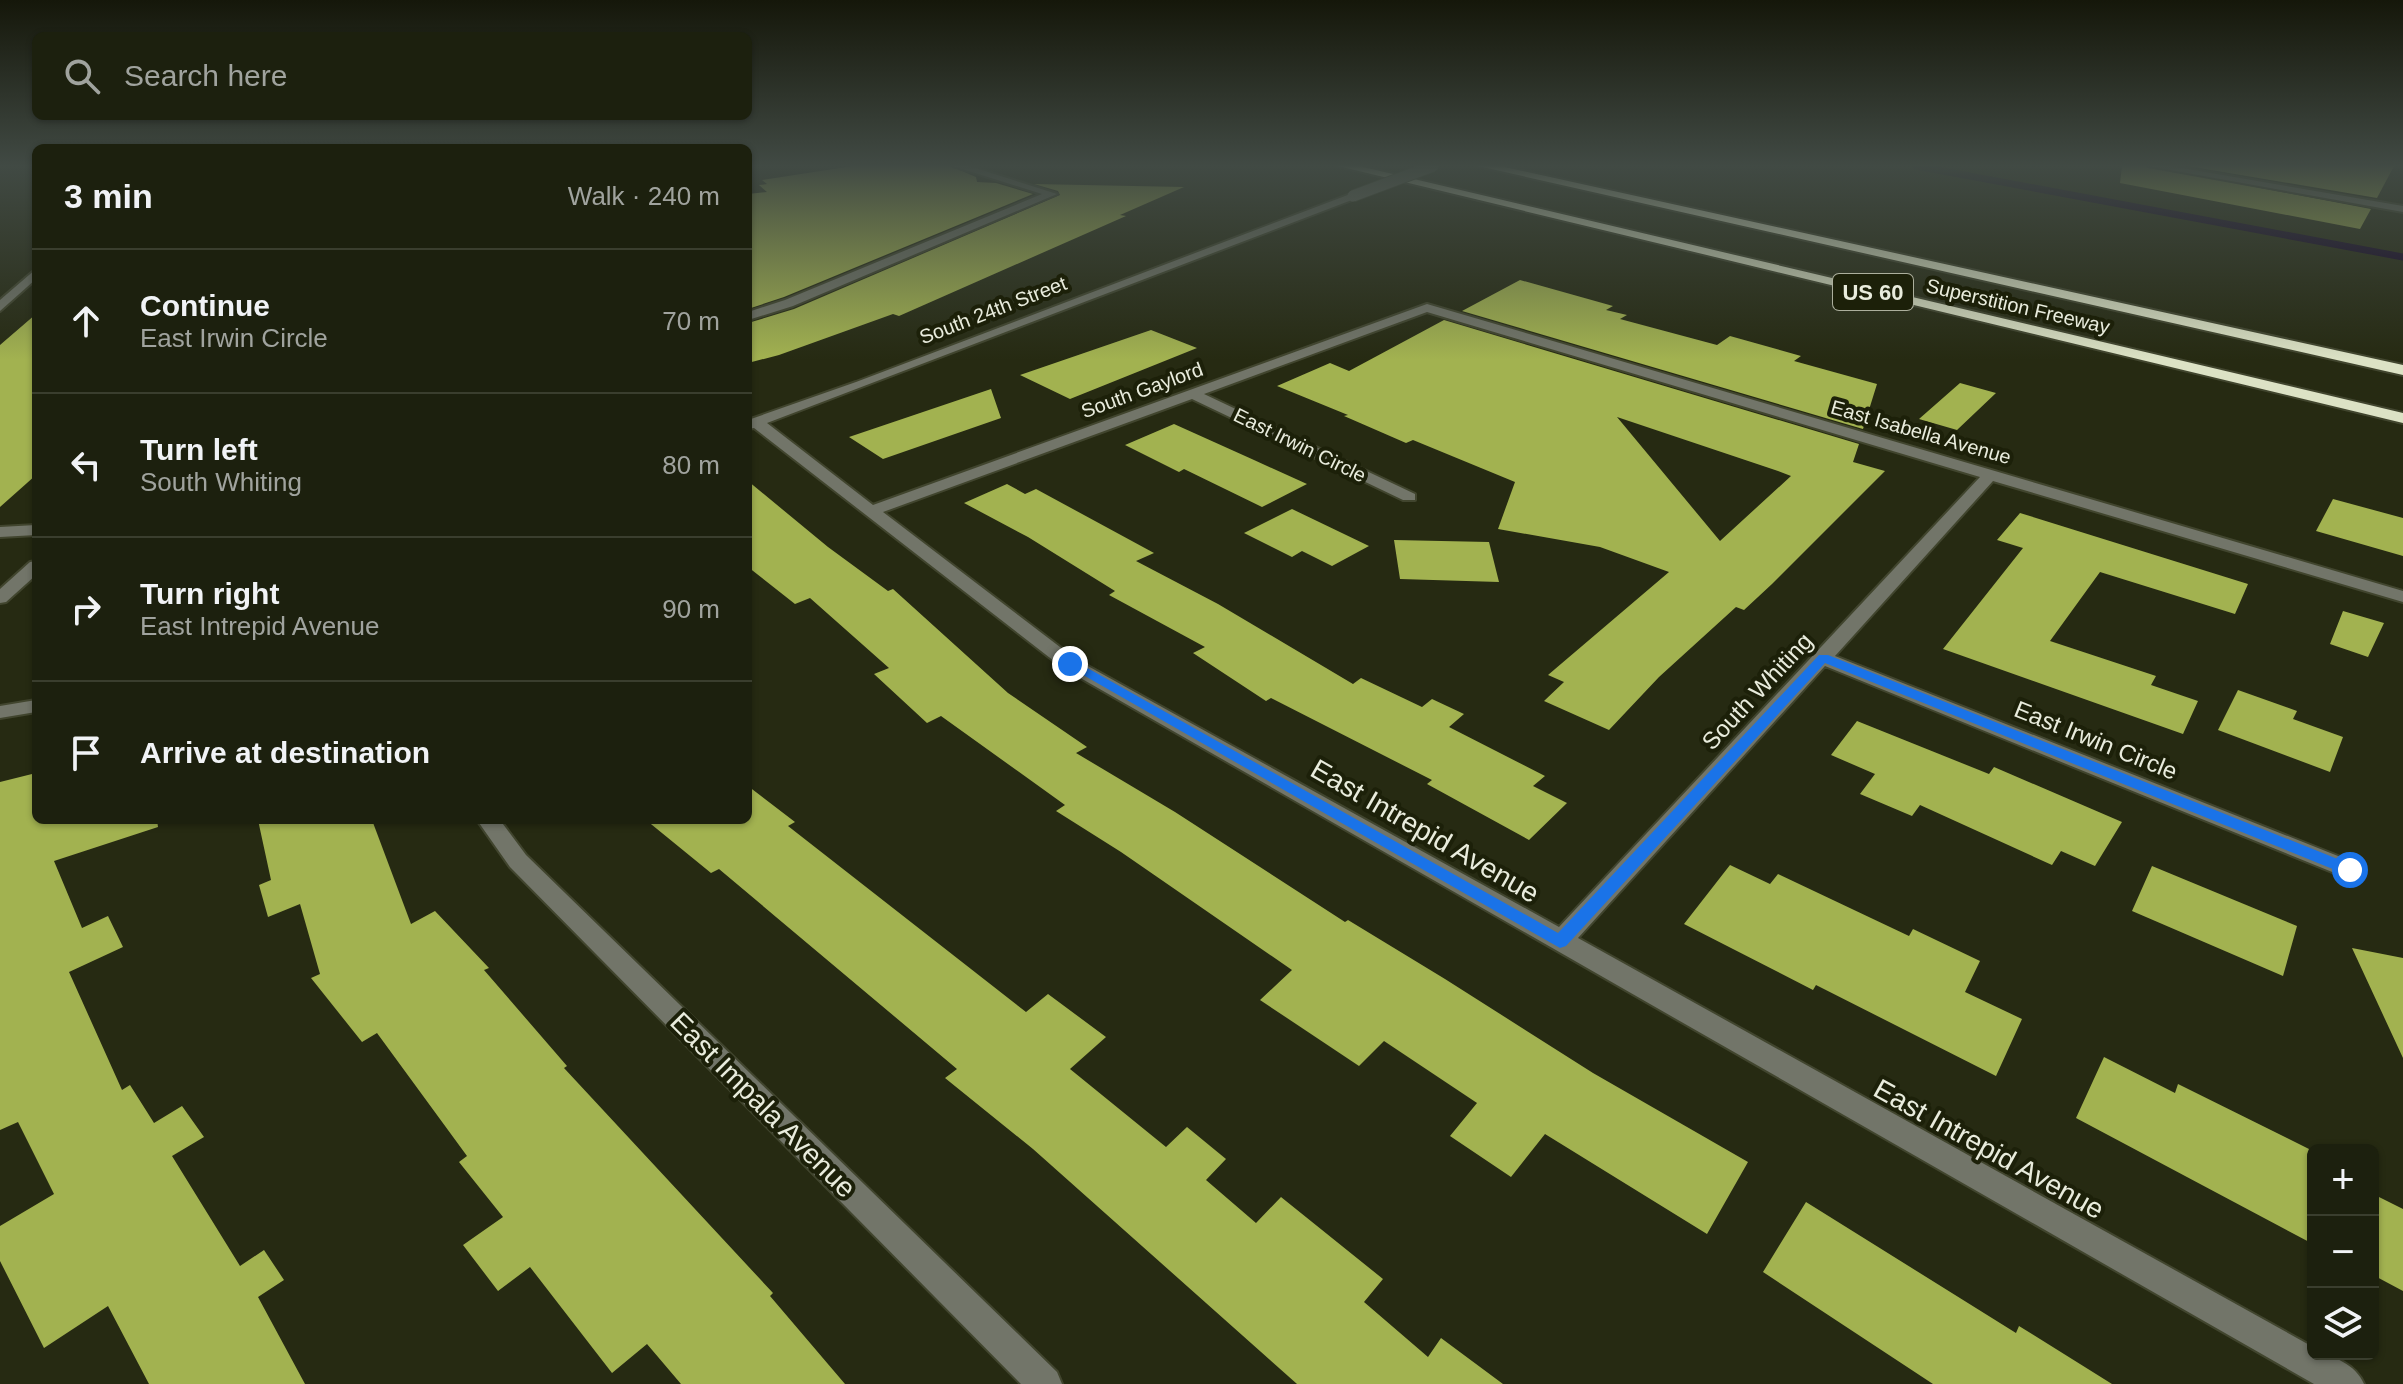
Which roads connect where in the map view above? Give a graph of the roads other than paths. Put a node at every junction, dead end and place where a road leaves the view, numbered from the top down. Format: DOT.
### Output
graph roads {
  1 [pos="964,231"];
  2 [pos="1262,231"];
  3 [pos="1615,231"];
  4 [pos="1775,231"];
  5 [pos="32,276"];
  6 [pos="0,307"];
  7 [pos="1427,308"];
  8 [pos="752,315"];
  9 [pos="2403,370"];
  10 [pos="1191,393"];
  11 [pos="2403,418"];
  12 [pos="752,424"];
  13 [pos="1991,474"];
  14 [pos="1409,497"];
  15 [pos="871,511"];
  16 [pos="32,530"];
  17 [pos="0,532"];
  18 [pos="32,570"];
  19 [pos="2403,597"];
  20 [pos="0,598"];
  21 [pos="1823,658"];
  22 [pos="32,707"];
  23 [pos="0,712"];
  24 [pos="491,824"];
  25 [pos="2350,870"];
  26 [pos="1560,942"];
  27 [pos="1045,1384"];
  28 [pos="2347,1384"];
  1 -- 8 [label="street"];
  2 -- 12 [label="street, South 24th Street, bridge"];
  3 -- 11 [label="highway, Superstition Freeway / US 60"];
  4 -- 9 [label="highway, Superstition Freeway / US 60"];
  5 -- 6 [label="street"];
  7 -- 10 [label="street, South Gaylord"];
  7 -- 13 [label="street, East Isabella Avenue"];
  10 -- 14 [label="street, East Irwin Circle"];
  10 -- 15 [label="street, South Gaylord"];
  12 -- 15 [label="street, East Intrepid Avenue"];
  13 -- 19 [label="street, East Isabella Avenue"];
  13 -- 21 [label="street, South Whiting"];
  15 -- 26 [label="street, East Intrepid Avenue"];
  16 -- 17 [label="street"];
  18 -- 20 [label="street"];
  21 -- 25 [label="street, East Irwin Circle"];
  21 -- 26 [label="street, South Whiting"];
  22 -- 23 [label="street"];
  24 -- 27 [label="street, East Impala Avenue"];
  26 -- 28 [label="street, East Intrepid Avenue"];
}
